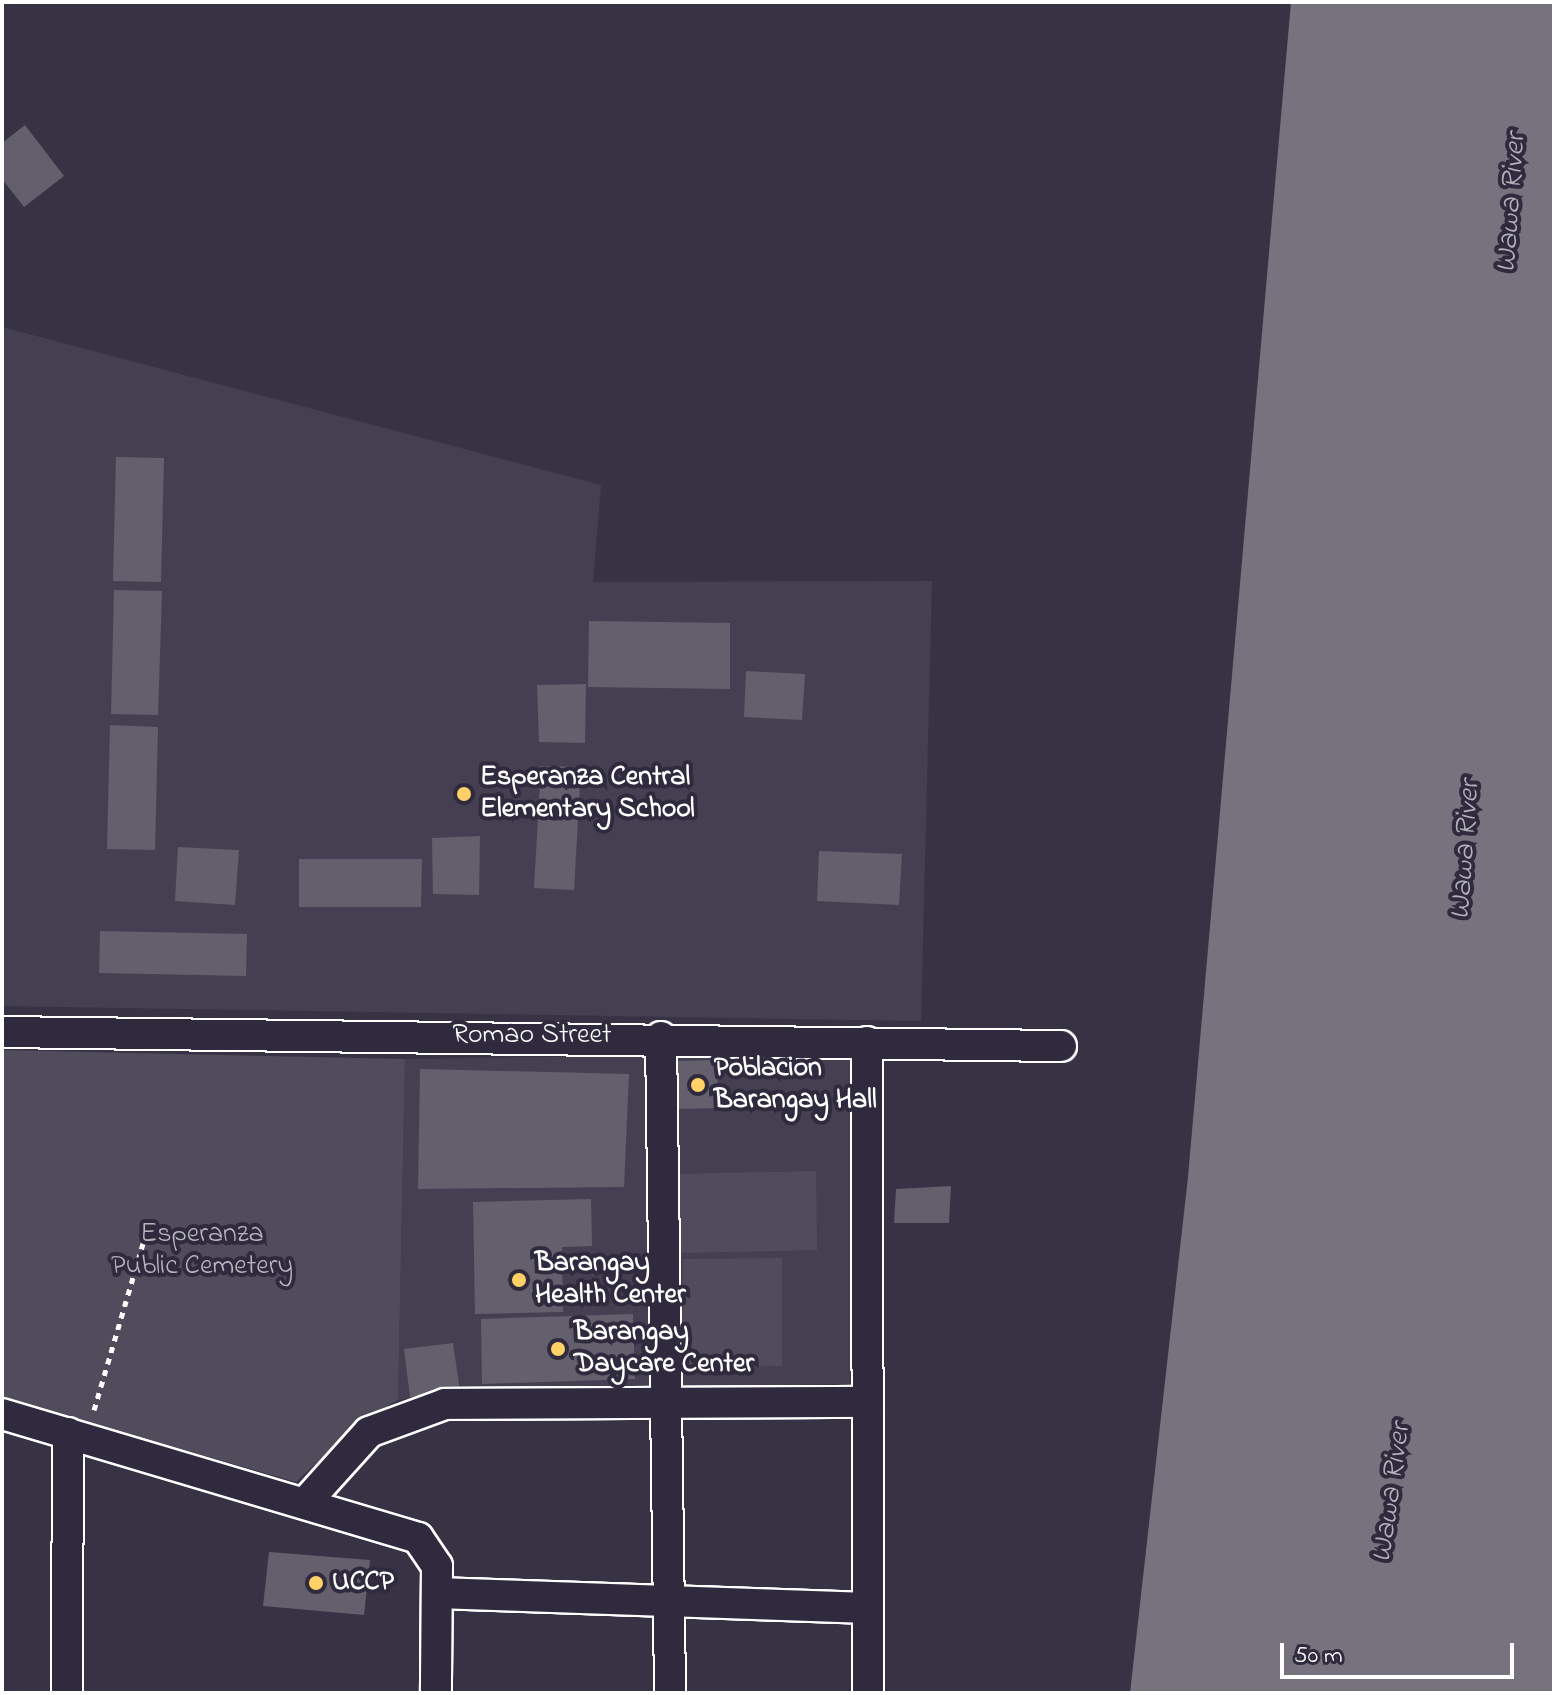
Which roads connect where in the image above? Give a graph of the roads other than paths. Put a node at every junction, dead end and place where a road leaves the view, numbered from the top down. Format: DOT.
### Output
graph roads {
  1 [pos="2,1032"];
  2 [pos="661,1037"];
  3 [pos="867,1042"];
  4 [pos="1061,1046"];
  5 [pos="868,1402"];
  6 [pos="666,1403"];
  7 [pos="2,1414"];
  8 [pos="77,1435"];
  9 [pos="306,1502"];
  10 [pos="438,1593"];
  11 [pos="669,1601"];
  12 [pos="868,1608"];
  13 [pos="67,1693"];
  14 [pos="436,1693"];
  15 [pos="670,1693"];
  16 [pos="868,1693"];
  1 -- 2 [label="street, Romao Street"];
  2 -- 3 [label="street, Romao Street"];
  2 -- 6 [label="street"];
  3 -- 4 [label="street, Romao Street"];
  3 -- 5 [label="street"];
  5 -- 6 [label="street"];
  5 -- 12 [label="street"];
  6 -- 9 [label="street"];
  6 -- 11 [label="street"];
  7 -- 8 [label="street"];
  8 -- 9 [label="street"];
  8 -- 13 [label="street"];
  9 -- 10 [label="street"];
  10 -- 11 [label="street"];
  10 -- 14 [label="street"];
  11 -- 12 [label="street"];
  11 -- 15 [label="street"];
  12 -- 16 [label="street"];
}
